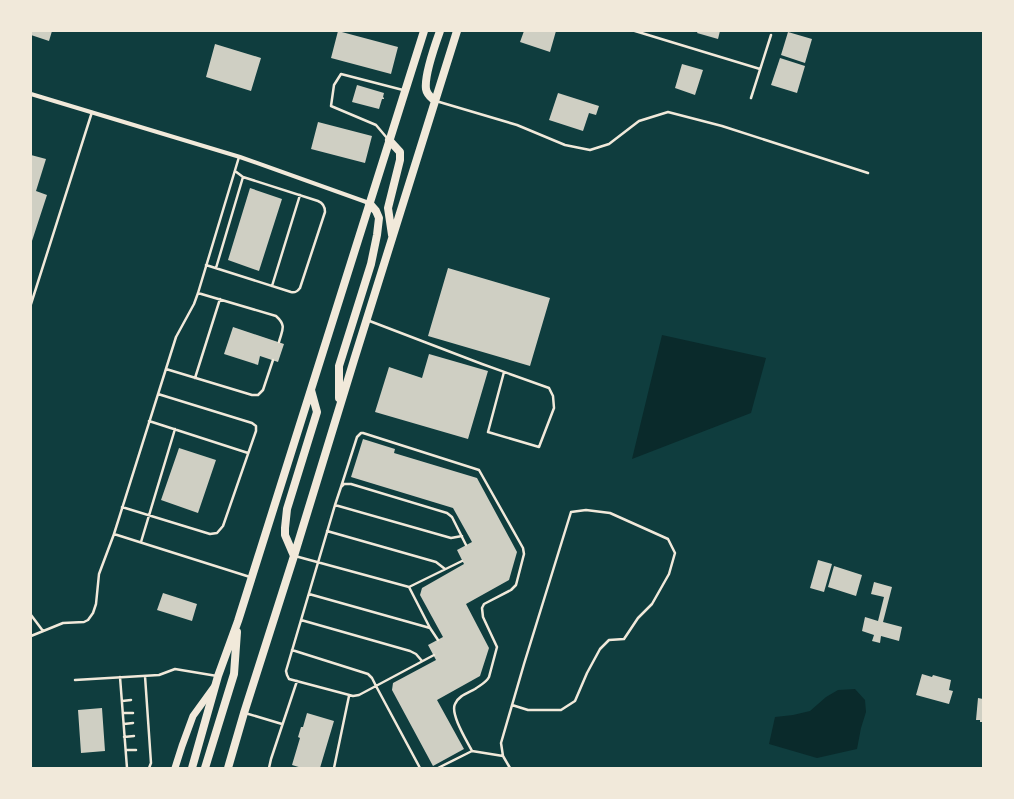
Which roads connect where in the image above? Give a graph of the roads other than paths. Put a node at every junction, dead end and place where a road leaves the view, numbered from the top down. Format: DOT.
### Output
graph roads {
  1 [pos="424,31"];
  2 [pos="440,31"];
  3 [pos="457,31"];
  4 [pos="635,31"];
  5 [pos="644,32"];
  6 [pos="771,35"];
  7 [pos="760,69"];
  8 [pos="405,90"];
  9 [pos="31,94"];
  10 [pos="751,98"];
  11 [pos="436,101"];
  12 [pos="92,112"];
  13 [pos="389,140"];
  14 [pos="240,157"];
  15 [pos="235,171"];
  16 [pos="868,173"];
  17 [pos="243,177"];
  18 [pos="300,195"];
  19 [pos="369,203"];
  20 [pos="392,238"];
  21 [pos="206,265"];
  22 [pos="216,268"];
  23 [pos="272,286"];
  24 [pos="198,293"];
  25 [pos="220,299"];
  26 [pos="31,304"];
  27 [pos="367,320"];
  28 [pos="279,342"];
  29 [pos="273,360"];
  30 [pos="166,369"];
  31 [pos="504,372"];
  32 [pos="195,378"];
  33 [pos="311,390"];
  34 [pos="158,394"];
  35 [pos="339,407"];
  36 [pos="149,421"];
  37 [pos="175,429"];
  38 [pos="248,452"];
  39 [pos="341,486"];
  40 [pos="335,505"];
  41 [pos="122,507"];
  42 [pos="148,515"];
  43 [pos="327,531"];
  44 [pos="114,534"];
  45 [pos="462,536"];
  46 [pos="141,542"];
  47 [pos="466,545"];
  48 [pos="294,556"];
  49 [pos="462,560"];
  50 [pos="318,562"];
  51 [pos="445,569"];
  52 [pos="251,577"];
  53 [pos="409,587"];
  54 [pos="308,594"];
  55 [pos="31,615"];
  56 [pos="301,620"];
  57 [pos="238,621"];
  58 [pos="430,628"];
  59 [pos="42,631"];
  60 [pos="31,636"];
  61 [pos="438,640"];
  62 [pos="292,650"];
  63 [pos="434,655"];
  64 [pos="422,661"];
  65 [pos="145,676"];
  66 [pos="218,676"];
  67 [pos="120,677"];
  68 [pos="76,680"];
  69 [pos="297,681"];
  70 [pos="215,686"];
  71 [pos="376,686"];
  72 [pos="349,696"];
  73 [pos="142,699"];
  74 [pos="147,699"];
  75 [pos="131,700"];
  76 [pos="122,701"];
  77 [pos="512,705"];
  78 [pos="147,711"];
  79 [pos="143,712"];
  80 [pos="244,712"];
  81 [pos="123,713"];
  82 [pos="132,713"];
  83 [pos="148,722"];
  84 [pos="133,723"];
  85 [pos="144,723"];
  86 [pos="124,724"];
  87 [pos="282,724"];
  88 [pos="134,736"];
  89 [pos="145,736"];
  90 [pos="149,736"];
  91 [pos="124,737"];
  92 [pos="150,748"];
  93 [pos="146,749"];
  94 [pos="126,750"];
  95 [pos="136,750"];
  96 [pos="472,750"];
  97 [pos="503,756"];
  98 [pos="127,768"];
  99 [pos="149,768"];
  100 [pos="175,768"];
  101 [pos="192,768"];
  102 [pos="205,768"];
  103 [pos="228,768"];
  104 [pos="269,768"];
  105 [pos="334,768"];
  106 [pos="420,768"];
  107 [pos="438,768"];
  108 [pos="510,768"];
  1 -- 8 [label="main road"];
  2 -- 11 [label="main road"];
  3 -- 11 [label="main road"];
  4 -- 5 [label="lane"];
  5 -- 7 [label="lane"];
  6 -- 7 [label="lane"];
  7 -- 10 [label="lane"];
  8 -- 13 [label="main road"];
  8 -- 13 [label="lane"];
  9 -- 12 [label="street"];
  11 -- 16 [label="lane"];
  11 -- 20 [label="main road"];
  12 -- 14 [label="street"];
  12 -- 26 [label="lane"];
  13 -- 19 [label="main road"];
  13 -- 20 [label="main road"];
  14 -- 15 [label="lane"];
  14 -- 19 [label="street"];
  15 -- 17 [label="lane"];
  15 -- 21 [label="lane"];
  17 -- 18 [label="lane"];
  17 -- 22 [label="lane"];
  18 -- 23 [label="lane"];
  18 -- 23 [label="lane"];
  19 -- 33 [label="main road"];
  19 -- 35 [label="main road"];
  20 -- 27 [label="main road"];
  21 -- 22 [label="lane"];
  21 -- 24 [label="lane"];
  22 -- 23 [label="lane"];
  24 -- 25 [label="lane"];
  24 -- 30 [label="lane"];
  25 -- 28 [label="lane"];
  25 -- 32 [label="lane"];
  27 -- 31 [label="lane"];
  27 -- 35 [label="main road"];
  29 -- 32 [label="lane"];
  30 -- 32 [label="lane"];
  30 -- 34 [label="lane"];
  31 -- 31 [label="lane"];
  33 -- 48 [label="main road"];
  33 -- 52 [label="main road"];
  34 -- 36 [label="lane"];
  34 -- 38 [label="lane"];
  35 -- 48 [label="main road"];
  36 -- 37 [label="lane"];
  36 -- 41 [label="lane"];
  37 -- 38 [label="lane"];
  37 -- 42 [label="lane"];
  38 -- 42 [label="lane"];
  39 -- 40 [label="lane"];
  39 -- 45 [label="lane"];
  39 -- 96 [label="lane"];
  40 -- 43 [label="lane"];
  40 -- 45 [label="lane"];
  41 -- 42 [label="lane"];
  41 -- 44 [label="lane"];
  42 -- 46 [label="lane"];
  43 -- 50 [label="lane"];
  43 -- 51 [label="lane"];
  44 -- 46 [label="lane"];
  44 -- 59 [label="lane"];
  45 -- 47 [label="lane"];
  46 -- 52 [label="lane"];
  48 -- 50 [label="lane"];
  48 -- 80 [label="main road"];
  49 -- 51 [label="lane"];
  50 -- 53 [label="lane"];
  50 -- 54 [label="lane"];
  51 -- 53 [label="lane"];
  52 -- 57 [label="main road"];
  53 -- 58 [label="lane"];
  54 -- 56 [label="lane"];
  54 -- 58 [label="lane"];
  55 -- 59 [label="lane"];
  56 -- 62 [label="lane"];
  56 -- 64 [label="lane"];
  57 -- 66 [label="main road"];
  57 -- 102 [label="main road"];
  58 -- 61 [label="lane"];
  59 -- 60 [label="lane"];
  62 -- 69 [label="lane"];
  62 -- 71 [label="lane"];
  63 -- 64 [label="lane"];
  64 -- 71 [label="lane"];
  65 -- 66 [label="lane"];
  65 -- 67 [label="lane"];
  65 -- 74 [label="lane"];
  66 -- 70 [label="main road"];
  67 -- 68 [label="lane"];
  67 -- 76 [label="lane"];
  69 -- 72 [label="lane"];
  69 -- 87 [label="lane"];
  70 -- 100 [label="main road"];
  70 -- 101 [label="main road"];
  71 -- 72 [label="lane"];
  71 -- 106 [label="lane"];
  72 -- 105 [label="lane"];
  73 -- 74 [label="lane"];
  74 -- 78 [label="lane"];
  75 -- 76 [label="lane"];
  76 -- 81 [label="lane"];
  77 -- 77 [label="lane"];
  77 -- 97 [label="lane"];
  78 -- 79 [label="lane"];
  78 -- 83 [label="lane"];
  80 -- 87 [label="lane"];
  80 -- 103 [label="main road"];
  81 -- 82 [label="lane"];
  81 -- 86 [label="lane"];
  83 -- 85 [label="lane"];
  83 -- 90 [label="lane"];
  84 -- 86 [label="lane"];
  86 -- 91 [label="lane"];
  87 -- 104 [label="lane"];
  88 -- 91 [label="lane"];
  89 -- 90 [label="lane"];
  90 -- 92 [label="lane"];
  91 -- 94 [label="lane"];
  92 -- 93 [label="lane"];
  92 -- 99 [label="lane"];
  94 -- 95 [label="lane"];
  94 -- 98 [label="lane"];
  96 -- 97 [label="lane"];
  96 -- 107 [label="lane"];
  97 -- 108 [label="lane"];
}
